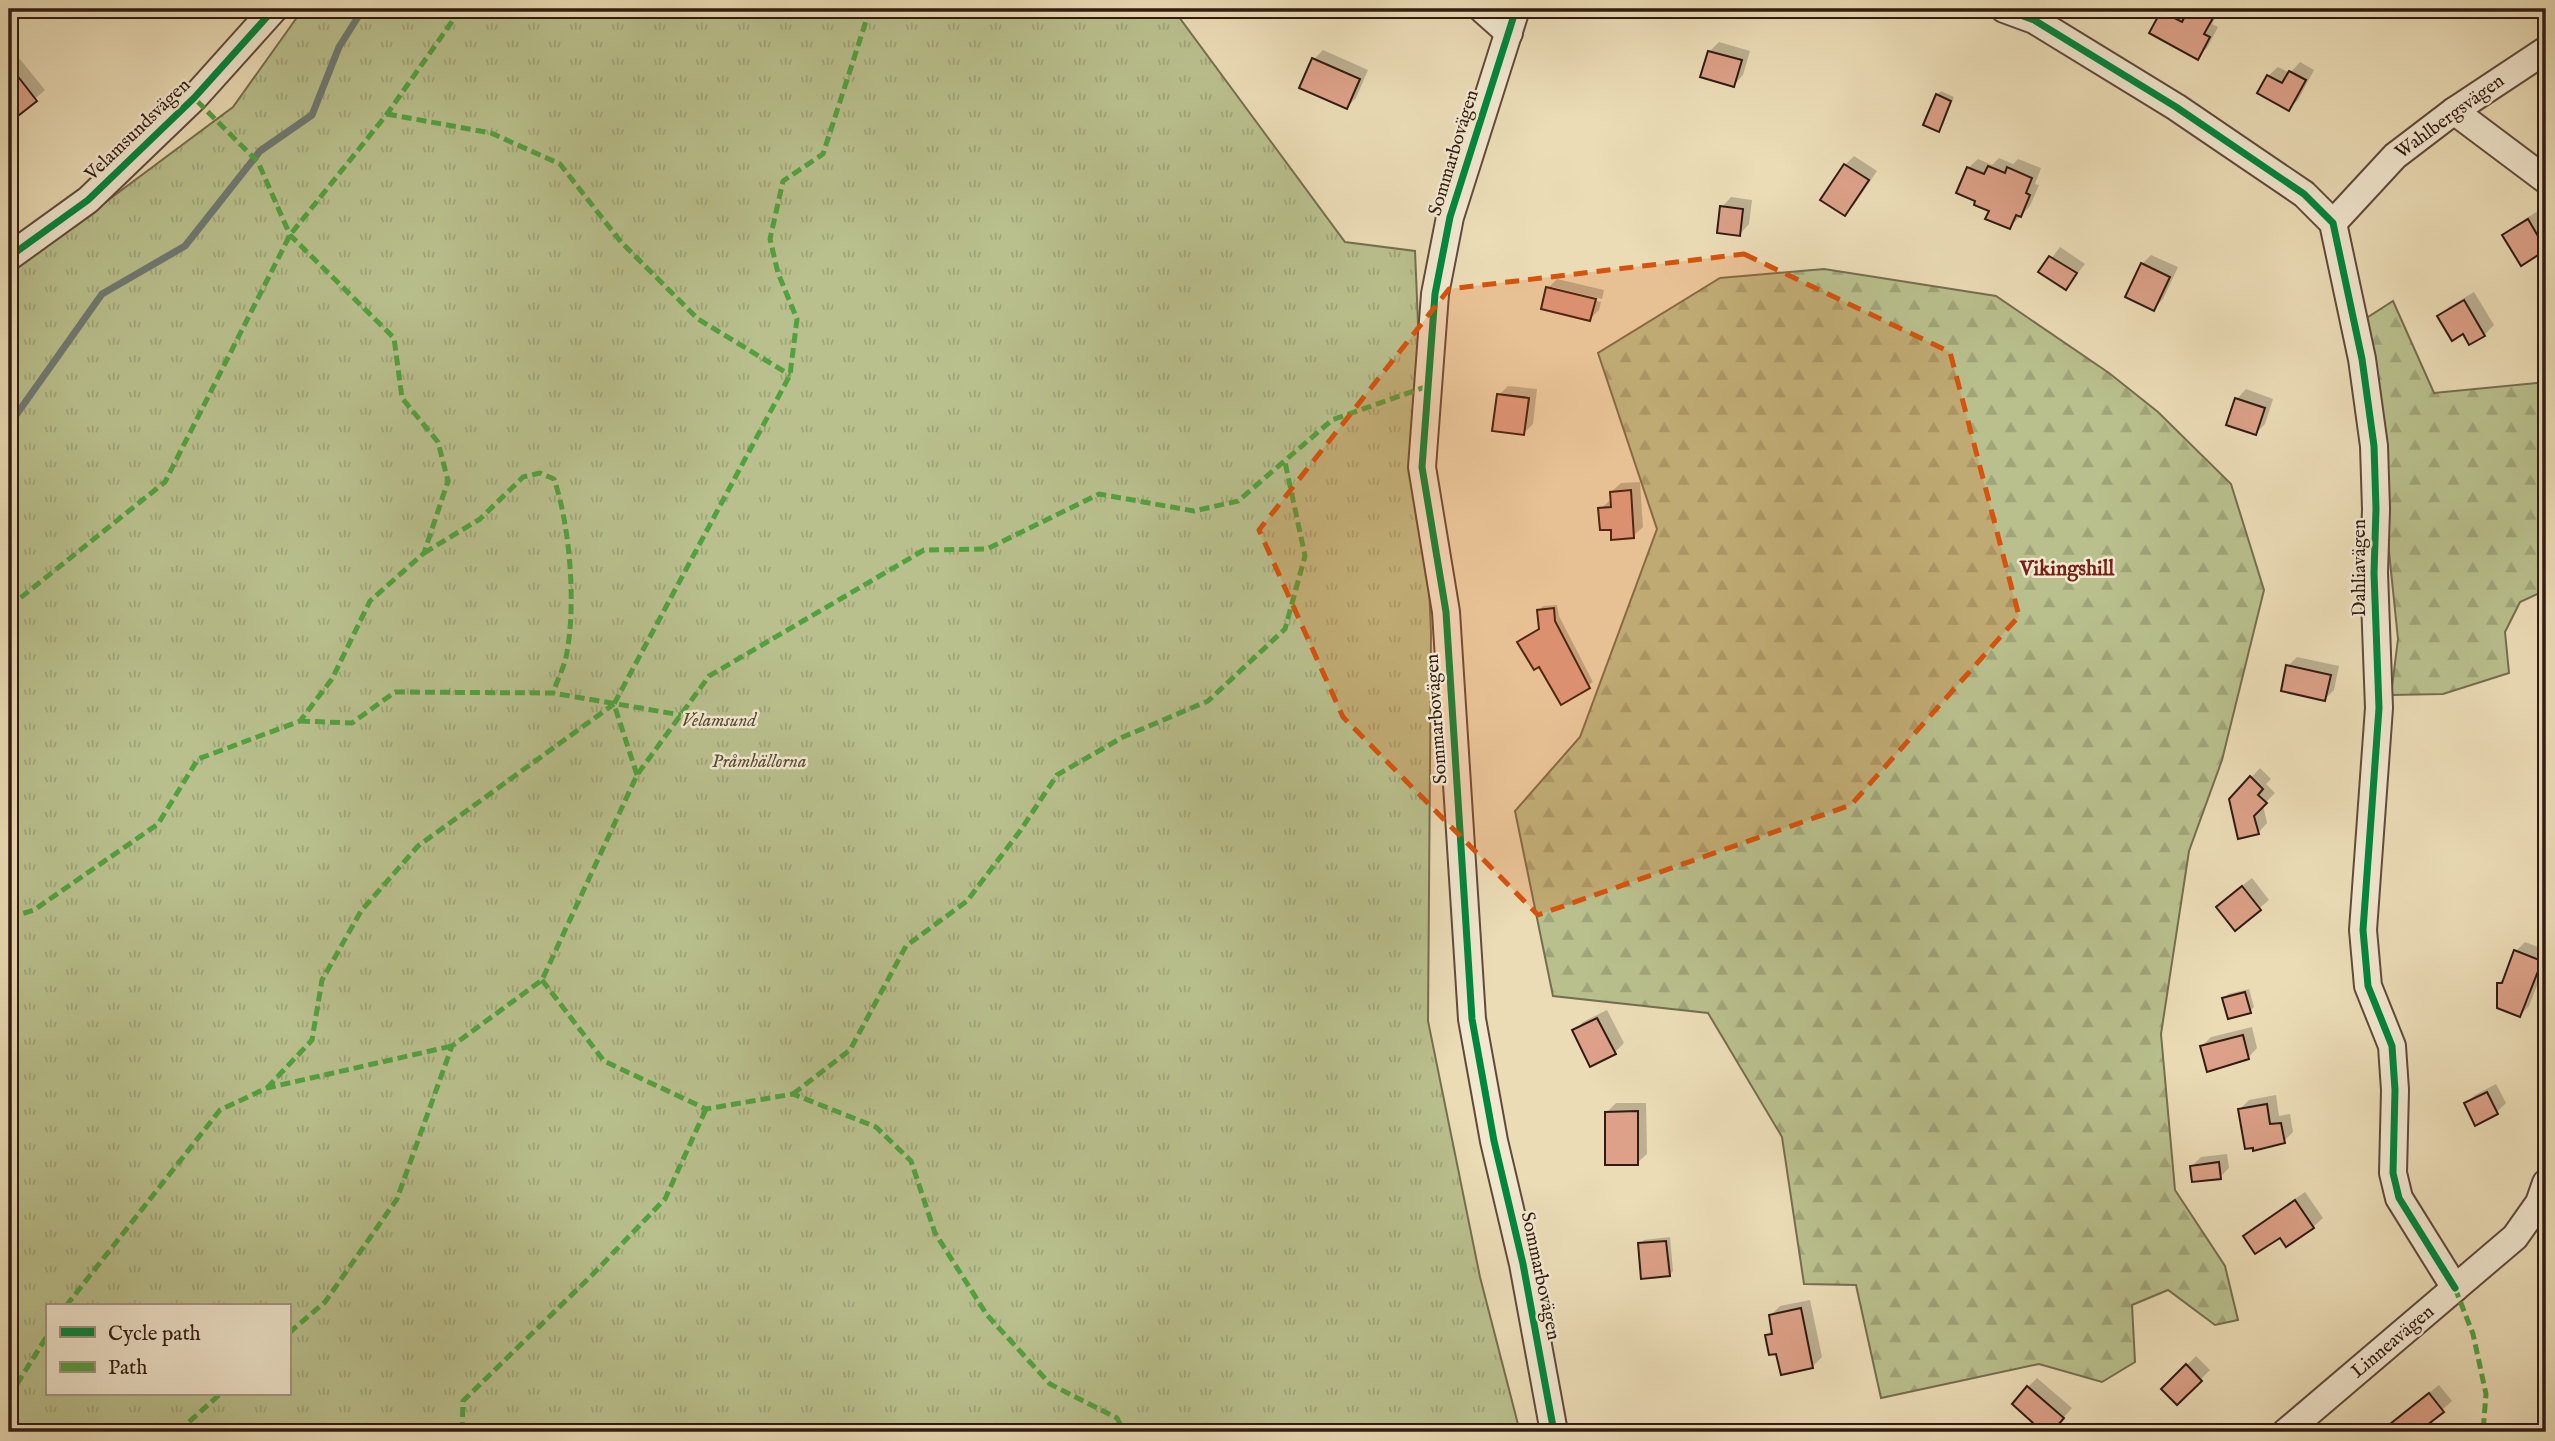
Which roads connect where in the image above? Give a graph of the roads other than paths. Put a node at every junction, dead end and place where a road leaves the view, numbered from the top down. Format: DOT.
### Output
graph roads {
  1 [pos="274,9"];
  2 [pos="1482,9"];
  3 [pos="2004,9"];
  4 [pos="1513,21"];
  5 [pos="2546,50"];
  6 [pos="2454,111"];
  7 [pos="2546,180"];
  8 [pos="2333,223"];
  9 [pos="9,257"];
  10 [pos="2546,1183"];
  11 [pos="2455,1288"];
  12 [pos="1554,1432"];
  13 [pos="2286,1432"];
  1 -- 9 [label="street, Velamsundsvägen"];
  2 -- 4 [label="street"];
  3 -- 8 [label="street"];
  4 -- 12 [label="street, Sommarbovägen"];
  5 -- 6 [label="street, Wahlbergsvägen"];
  6 -- 7 [label="street"];
  6 -- 8 [label="street, Wahlbergsvägen"];
  8 -- 11 [label="street, Dahliavägen"];
  10 -- 11 [label="street, Linneavägen"];
  11 -- 13 [label="street, Linneavägen"];
}
